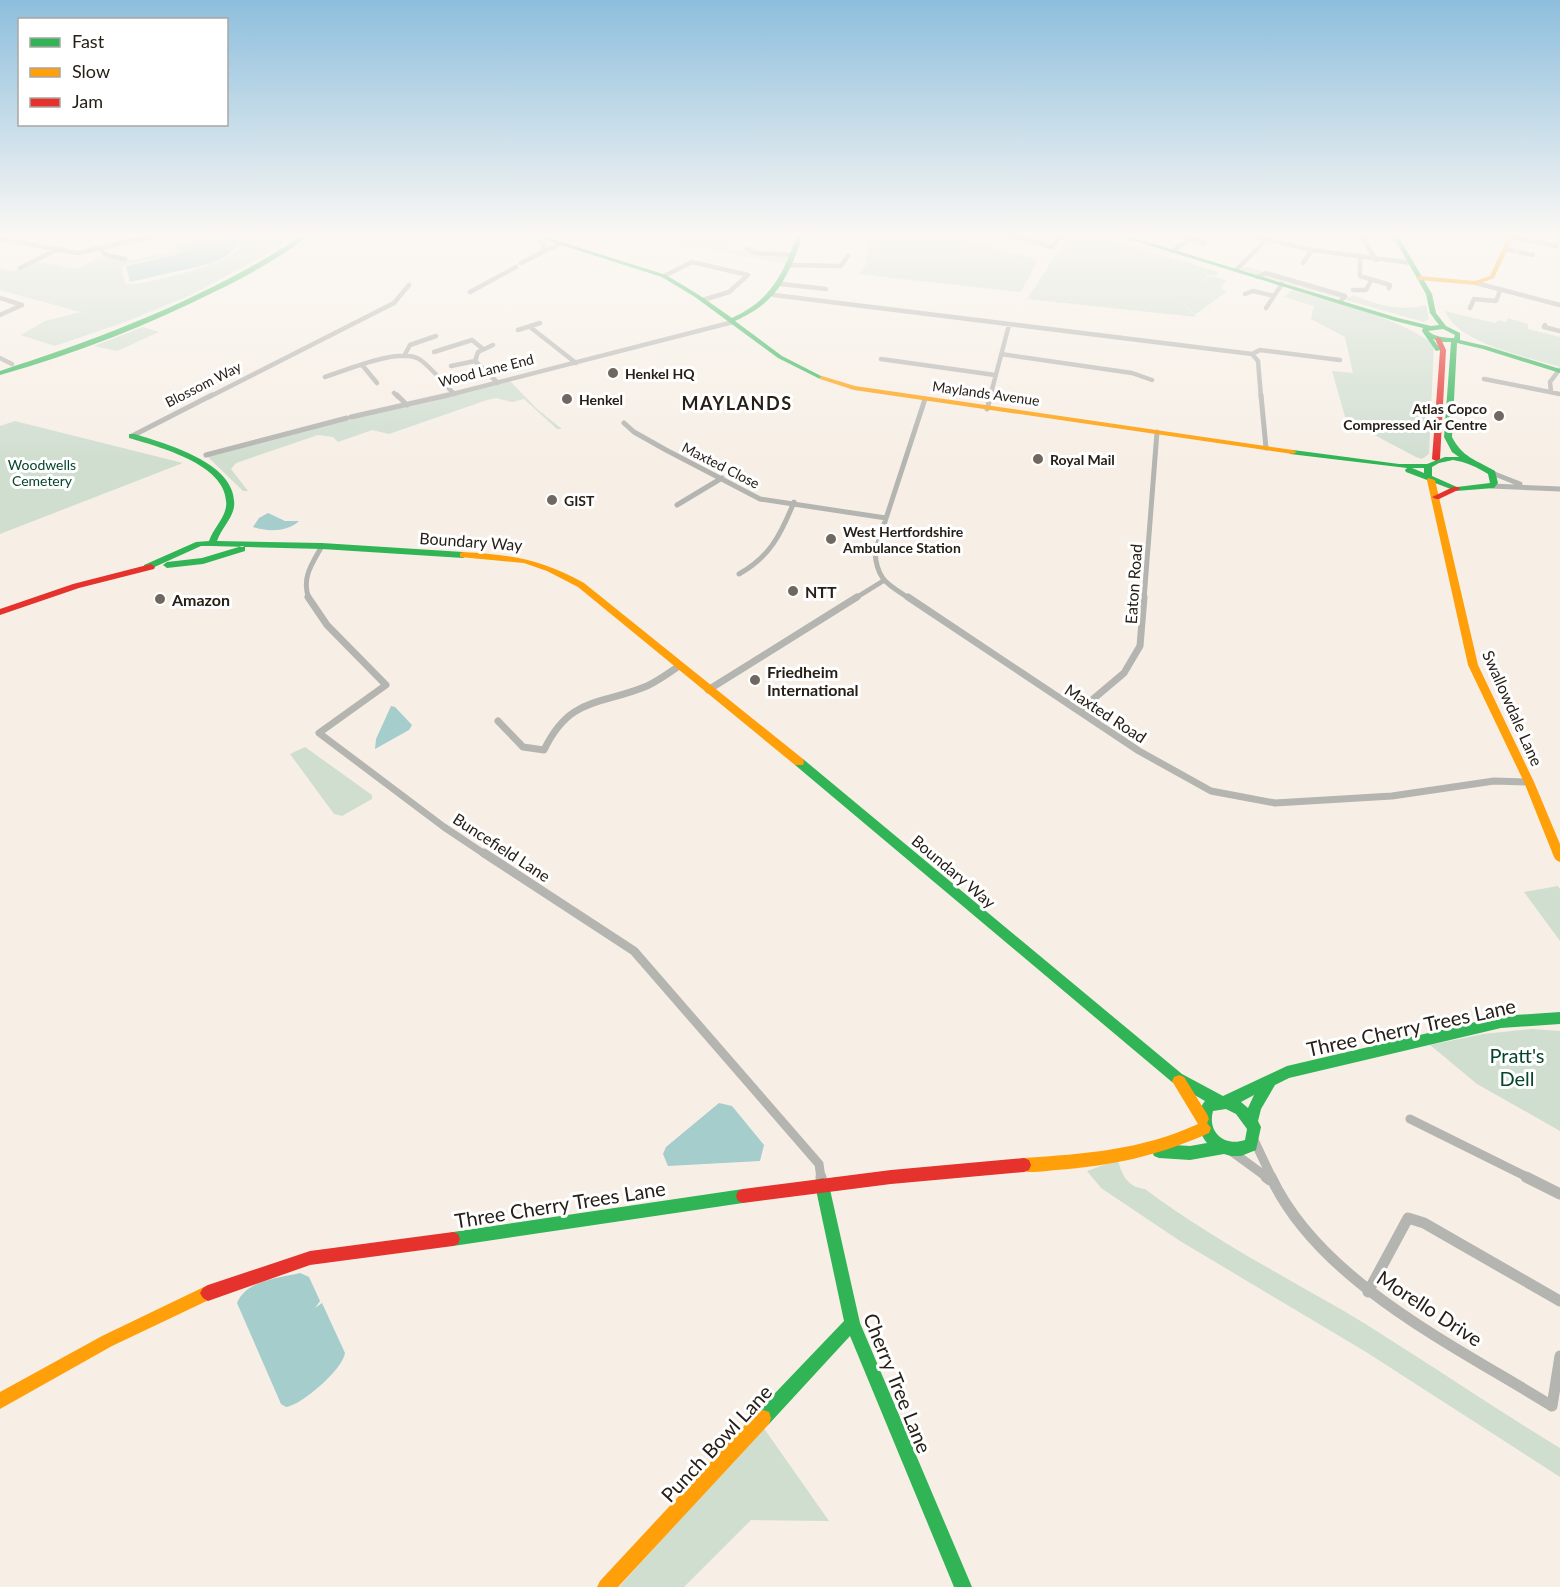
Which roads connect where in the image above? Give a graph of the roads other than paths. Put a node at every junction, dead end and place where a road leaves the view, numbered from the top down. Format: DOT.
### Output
graph roads {
  1 [pos="163,310"];
  2 [pos="175,310"];
  3 [pos="380,310"];
  4 [pos="717,310"];
  5 [pos="756,310"];
  6 [pos="892,310"];
  7 [pos="1367,310"];
  8 [pos="1427,310"];
  9 [pos="1380,314"];
  10 [pos="732,321"];
  11 [pos="540,323"];
  12 [pos="1009,325"];
  13 [pos="1545,325"];
  14 [pos="530,327"];
  15 [pos="1431,328"];
  16 [pos="518,330"];
  17 [pos="1559,332"];
  18 [pos="436,336"];
  19 [pos="1457,339"];
  20 [pos="493,345"];
  21 [pos="483,349"];
  22 [pos="434,352"];
  23 [pos="1001,354"];
  24 [pos="1252,354"];
  25 [pos="404,356"];
  26 [pos="0,358"];
  27 [pos="881,359"];
  28 [pos="1340,360"];
  29 [pos="1526,360"];
  30 [pos="475,361"];
  31 [pos="576,363"];
  32 [pos="12,364"];
  33 [pos="363,366"];
  34 [pos="451,366"];
  35 [pos="0,368"];
  36 [pos="1559,371"];
  37 [pos="0,373"];
  38 [pos="995,375"];
  39 [pos="325,377"];
  40 [pos="1484,379"];
  41 [pos="1152,380"];
  42 [pos="377,383"];
  43 [pos="498,383"];
  44 [pos="1551,392"];
  45 [pos="394,393"];
  46 [pos="454,394"];
  47 [pos="1560,394"];
  48 [pos="925,399"];
  49 [pos="407,405"];
  50 [pos="987,409"];
  51 [pos="624,423"];
  52 [pos="1157,432"];
  53 [pos="132,436"];
  54 [pos="1266,448"];
  55 [pos="207,455"];
  56 [pos="1466,459"];
  57 [pos="1431,470"];
  58 [pos="1492,473"];
  59 [pos="722,478"];
  60 [pos="1491,486"];
  61 [pos="1525,486"];
  62 [pos="1456,489"];
  63 [pos="1560,489"];
  64 [pos="1436,497"];
  65 [pos="794,502"];
  66 [pos="677,505"];
  67 [pos="886,518"];
  68 [pos="222,522"];
  69 [pos="322,546"];
  70 [pos="215,547"];
  71 [pos="192,553"];
  72 [pos="739,574"];
  73 [pos="883,581"];
  74 [pos="0,612"];
  75 [pos="679,666"];
  76 [pos="708,690"];
  77 [pos="1078,711"];
  78 [pos="498,721"];
  79 [pos="1529,782"];
  80 [pos="1560,857"];
  81 [pos="1560,1018"];
  82 [pos="1177,1078"];
  83 [pos="1271,1079"];
  84 [pos="1223,1102"];
  85 [pos="1410,1119"];
  86 [pos="1251,1121"];
  87 [pos="1203,1124"];
  88 [pos="1254,1140"];
  89 [pos="1227,1150"];
  90 [pos="1156,1151"];
  91 [pos="1274,1183"];
  92 [pos="822,1185"];
  93 [pos="1560,1194"];
  94 [pos="1368,1292"];
  95 [pos="1560,1300"];
  96 [pos="852,1323"];
  97 [pos="1560,1356"];
  98 [pos="0,1401"];
  99 [pos="606,1587"];
  100 [pos="963,1587"];
  1 -- 32 [label="street"];
  2 -- 37 [label="street"];
  3 -- 53 [label="street, Blossom Way"];
  4 -- 10 [label="street, Maylands Avenue"];
  5 -- 10 [label="street, Wood Lane End"];
  6 -- 12 [label="street"];
  7 -- 9 [label="street"];
  8 -- 15 [label="street, Swallowdale Lane"];
  9 -- 15 [label="street"];
  9 -- 15 [label="street"];
  10 -- 31 [label="street, Wood Lane End"];
  10 -- 48 [label="street, Maylands Avenue"];
  11 -- 14 [label="street"];
  12 -- 23 [label="street"];
  12 -- 24 [label="street"];
  13 -- 17 [label="street"];
  14 -- 16 [label="street"];
  14 -- 31 [label="street"];
  15 -- 19 [label="street"];
  15 -- 19 [label="street"];
  15 -- 19 [label="street"];
  15 -- 57 [label="street, Swallowdale Lane"];
  18 -- 25 [label="street"];
  19 -- 29 [label="street"];
  19 -- 29 [label="street"];
  19 -- 56 [label="street"];
  20 -- 21 [label="street"];
  21 -- 22 [label="street"];
  21 -- 30 [label="street"];
  23 -- 38 [label="street"];
  23 -- 41 [label="street"];
  24 -- 28 [label="street"];
  24 -- 54 [label="street"];
  25 -- 33 [label="street"];
  25 -- 46 [label="street"];
  26 -- 32 [label="street"];
  27 -- 38 [label="street"];
  29 -- 36 [label="street"];
  30 -- 34 [label="street"];
  30 -- 43 [label="street"];
  31 -- 43 [label="street, Wood Lane End"];
  32 -- 35 [label="street"];
  33 -- 39 [label="street"];
  33 -- 42 [label="street"];
  36 -- 44 [label="street"];
  38 -- 50 [label="street"];
  40 -- 44 [label="street"];
  43 -- 46 [label="street, Wood Lane End"];
  44 -- 47 [label="street"];
  45 -- 49 [label="street"];
  46 -- 49 [label="street, Wood Lane End"];
  48 -- 50 [label="street, Maylands Avenue"];
  48 -- 67 [label="street"];
  49 -- 55 [label="street, Wood Lane End"];
  50 -- 52 [label="street, Maylands Avenue"];
  51 -- 59 [label="street, Maxted Close"];
  52 -- 54 [label="street, Maylands Avenue"];
  52 -- 77 [label="street, Eaton Road"];
  53 -- 68 [label="street"];
  54 -- 57 [label="street, Maylands Avenue"];
  56 -- 57 [label="street"];
  56 -- 58 [label="street"];
  57 -- 62 [label="street, Maylands Avenue"];
  57 -- 64 [label="street, Swallowdale Lane"];
  58 -- 60 [label="street"];
  58 -- 61 [label="street"];
  59 -- 65 [label="street, Maxted Close"];
  59 -- 66 [label="street"];
  60 -- 61 [label="street"];
  60 -- 62 [label="street"];
  61 -- 63 [label="street"];
  62 -- 64 [label="street"];
  64 -- 79 [label="street, Swallowdale Lane"];
  65 -- 67 [label="street, Maxted Close"];
  65 -- 72 [label="street"];
  67 -- 73 [label="street"];
  68 -- 70 [label="street"];
  68 -- 71 [label="street"];
  69 -- 70 [label="street, Boundary Way"];
  69 -- 75 [label="street, Boundary Way"];
  69 -- 92 [label="street, Buncefield Lane"];
  70 -- 71 [label="street"];
  70 -- 71 [label="street"];
  71 -- 74 [label="street"];
  73 -- 76 [label="street"];
  73 -- 77 [label="street, Maxted Road"];
  75 -- 76 [label="street, Boundary Way"];
  75 -- 78 [label="street"];
  76 -- 82 [label="street, Boundary Way"];
  77 -- 79 [label="street, Maxted Road"];
  79 -- 80 [label="street, Swallowdale Lane"];
  81 -- 83 [label="street, Three Cherry Trees Lane"];
  82 -- 84 [label="street, Boundary Way"];
  82 -- 87 [label="street, Boundary Way"];
  83 -- 84 [label="street, Three Cherry Trees Lane"];
  83 -- 86 [label="street"];
  84 -- 86 [label="street"];
  84 -- 87 [label="street, Three Cherry Trees Lane"];
  85 -- 93 [label="street"];
  86 -- 88 [label="street"];
  87 -- 89 [label="street"];
  87 -- 90 [label="street, Three Cherry Trees Lane"];
  88 -- 89 [label="street, Three Cherry Trees Lane"];
  88 -- 91 [label="street, Morello Drive"];
  89 -- 90 [label="street, Three Cherry Trees Lane"];
  89 -- 91 [label="street, Morello Drive"];
  90 -- 92 [label="street, Three Cherry Trees Lane"];
  91 -- 94 [label="street, Morello Drive"];
  92 -- 96 [label="street, Cherry Tree Lane"];
  92 -- 98 [label="street, Three Cherry Trees Lane"];
  94 -- 95 [label="street"];
  94 -- 97 [label="street, Morello Drive"];
  96 -- 99 [label="street, Punch Bowl Lane"];
  96 -- 100 [label="street, Cherry Tree Lane"];
}
